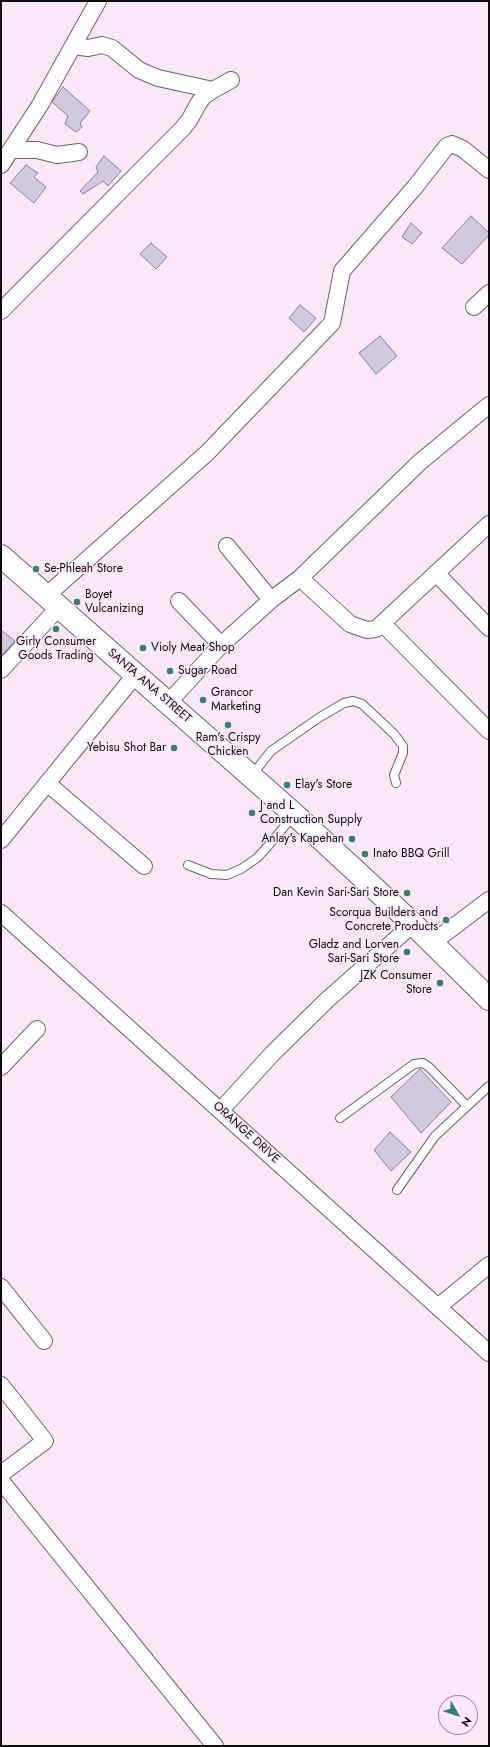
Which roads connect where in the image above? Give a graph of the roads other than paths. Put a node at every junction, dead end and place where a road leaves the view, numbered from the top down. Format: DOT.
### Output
graph roads {
  1 [pos="98,1"];
  2 [pos="74,46"];
  3 [pos="231,80"];
  4 [pos="213,90"];
  5 [pos="12,150"];
  6 [pos="79,152"];
  7 [pos="1,165"];
  8 [pos="489,170"];
  9 [pos="489,293"];
  10 [pos="474,306"];
  11 [pos="1,311"];
  12 [pos="489,405"];
  13 [pos="489,524"];
  14 [pos="227,546"];
  15 [pos="1,556"];
  16 [pos="436,573"];
  17 [pos="300,578"];
  18 [pos="270,600"];
  19 [pos="53,601"];
  20 [pos="179,601"];
  21 [pos="383,624"];
  22 [pos="489,628"];
  23 [pos="222,645"];
  24 [pos="1,670"];
  25 [pos="136,674"];
  26 [pos="168,702"];
  27 [pos="489,731"];
  28 [pos="251,777"];
  29 [pos="47,783"];
  30 [pos="396,783"];
  31 [pos="294,814"];
  32 [pos="1,840"];
  33 [pos="188,865"];
  34 [pos="144,866"];
  35 [pos="489,900"];
  36 [pos="1,913"];
  37 [pos="413,924"];
  38 [pos="432,943"];
  39 [pos="489,999"];
  40 [pos="37,1029"];
  41 [pos="1,1066"];
  42 [pos="489,1086"];
  43 [pos="467,1106"];
  44 [pos="221,1110"];
  45 [pos="340,1118"];
  46 [pos="397,1190"];
  47 [pos="489,1265"];
  48 [pos="1,1287"];
  49 [pos="438,1307"];
  50 [pos="44,1341"];
  51 [pos="489,1353"];
  52 [pos="1,1385"];
  53 [pos="1,1474"];
  54 [pos="1,1481"];
  55 [pos="215,1746"];
  1 -- 2 [label="street"];
  2 -- 4 [label="street"];
  2 -- 5 [label="street"];
  3 -- 4 [label="street"];
  4 -- 11 [label="street"];
  5 -- 6 [label="street"];
  5 -- 7 [label="street"];
  8 -- 19 [label="street"];
  9 -- 10 [label="street"];
  12 -- 17 [label="street"];
  13 -- 16 [label="street"];
  14 -- 18 [label="street"];
  15 -- 19 [label="main road, SANTA ANA STREET"];
  16 -- 21 [label="street"];
  16 -- 22 [label="street"];
  17 -- 18 [label="street"];
  17 -- 21 [label="street"];
  18 -- 23 [label="street"];
  19 -- 24 [label="street"];
  19 -- 25 [label="main road, SANTA ANA STREET"];
  20 -- 23 [label="street"];
  21 -- 27 [label="street"];
  23 -- 26 [label="street"];
  25 -- 26 [label="main road, SANTA ANA STREET"];
  25 -- 29 [label="street"];
  26 -- 28 [label="main road, SANTA ANA STREET"];
  28 -- 30 [label="lane"];
  28 -- 31 [label="main road, SANTA ANA STREET"];
  29 -- 32 [label="street"];
  29 -- 34 [label="street"];
  31 -- 33 [label="lane"];
  31 -- 37 [label="main road, SANTA ANA STREET"];
  35 -- 38 [label="street"];
  36 -- 44 [label="street, ORANGE DRIVE"];
  37 -- 38 [label="main road, SANTA ANA STREET"];
  37 -- 44 [label="street"];
  38 -- 39 [label="main road, SANTA ANA STREET"];
  40 -- 41 [label="street"];
  42 -- 43 [label="lane"];
  43 -- 45 [label="lane"];
  43 -- 46 [label="lane"];
  44 -- 49 [label="street, ORANGE DRIVE"];
  47 -- 49 [label="street"];
  48 -- 50 [label="street"];
  49 -- 51 [label="street, ORANGE DRIVE"];
  52 -- 53 [label="street"];
  54 -- 55 [label="street"];
}
